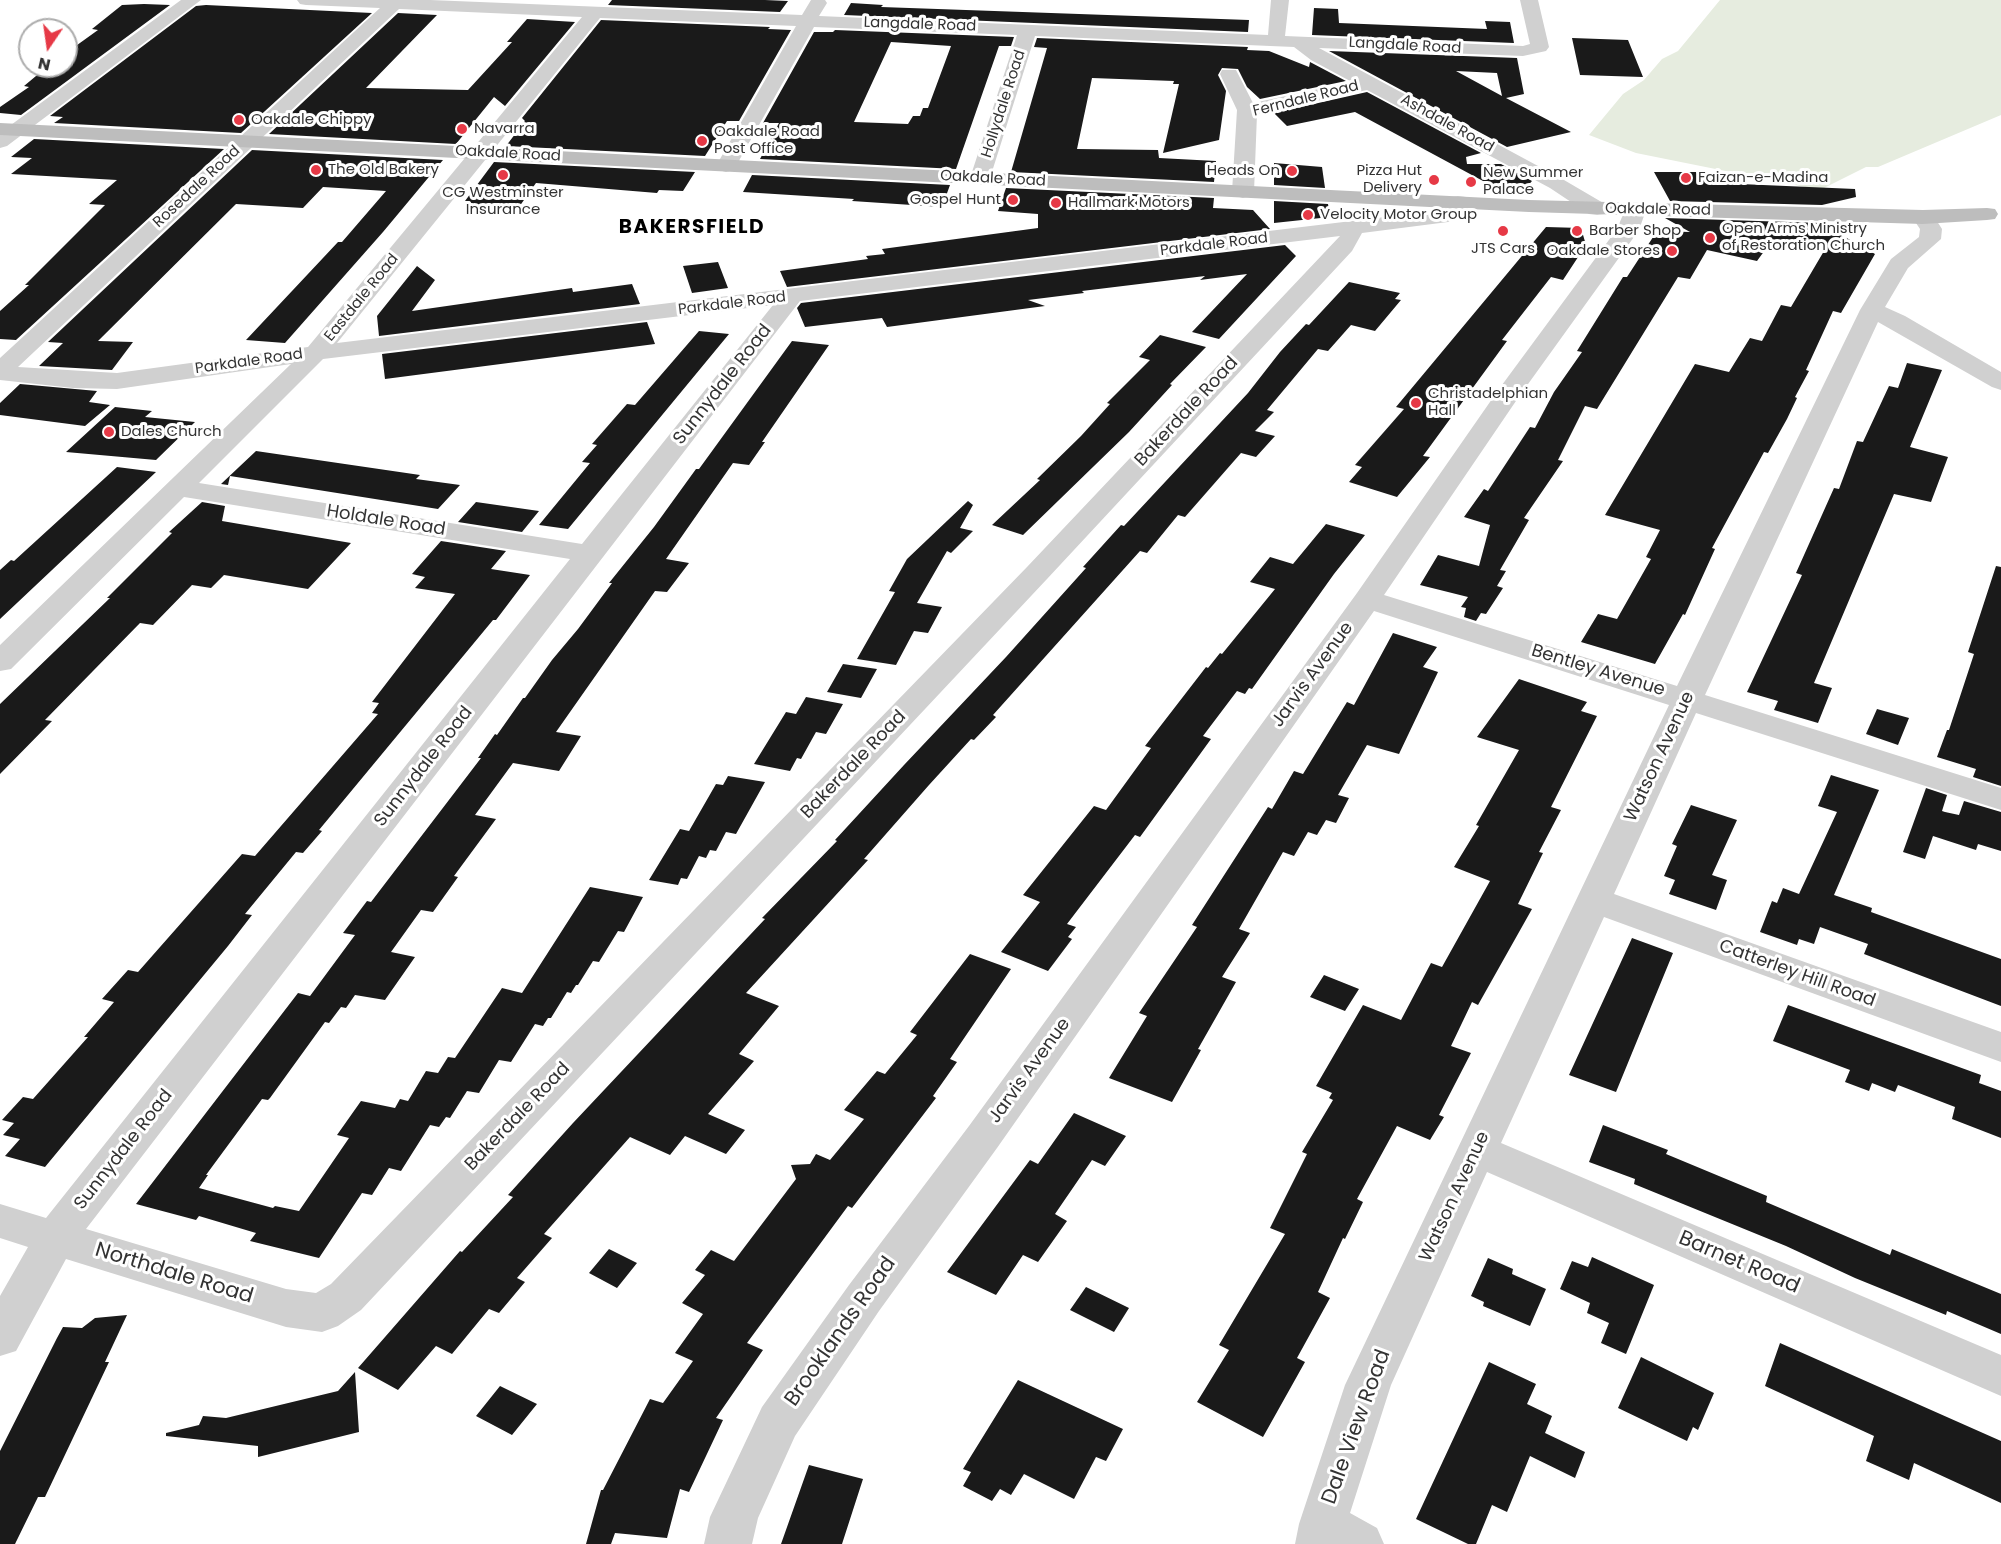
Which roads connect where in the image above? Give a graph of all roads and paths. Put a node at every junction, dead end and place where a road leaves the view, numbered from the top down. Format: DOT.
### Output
graph roads {
  1 [pos="192,0"];
  2 [pos="306,0"];
  3 [pos="820,0"];
  4 [pos="1280,0"];
  5 [pos="1529,0"];
  6 [pos="397,2"];
  7 [pos="596,11"];
  8 [pos="808,20"];
  9 [pos="1028,30"];
  10 [pos="1276,40"];
  11 [pos="1297,41"];
  12 [pos="1229,74"];
  13 [pos="1371,83"];
  14 [pos="1247,110"];
  15 [pos="5,134"];
  16 [pos="245,142"];
  17 [pos="479,152"];
  18 [pos="726,166"];
  19 [pos="980,178"];
  20 [pos="1243,192"];
  21 [pos="1458,202"];
  22 [pos="1597,209"];
  23 [pos="1635,210"];
  24 [pos="1996,211"];
  25 [pos="1923,217"];
  26 [pos="1352,228"];
  27 [pos="792,296"];
  28 [pos="1872,310"];
  29 [pos="316,353"];
  30 [pos="0,372"];
  31 [pos="2001,382"];
  32 [pos="180,488"];
  33 [pos="591,554"];
  34 [pos="1367,599"];
  35 [pos="0,662"];
  36 [pos="1687,699"];
  37 [pos="2001,799"];
  38 [pos="1593,900"];
  39 [pos="2001,1047"];
  40 [pos="983,1137"];
  41 [pos="1477,1150"];
  42 [pos="0,1221"];
  43 [pos="55,1238"];
  44 [pos="346,1297"];
  45 [pos="1402,1312"];
  46 [pos="0,1337"];
  47 [pos="2001,1376"];
  48 [pos="1334,1537"];
  49 [pos="728,1544"];
  1 -- 15 [label="street"];
  2 -- 6 [label="street, Langdale Road"];
  3 -- 8 [label="street"];
  4 -- 10 [label="street"];
  5 -- 11 [label="street, Langdale Road"];
  6 -- 7 [label="street, Langdale Road"];
  6 -- 16 [label="street, Rosedale Road"];
  7 -- 8 [label="street, Langdale Road"];
  7 -- 17 [label="street, Eastdale Road"];
  8 -- 9 [label="street, Langdale Road"];
  8 -- 18 [label="street"];
  9 -- 10 [label="street, Langdale Road"];
  9 -- 19 [label="street, Hollydale Road"];
  10 -- 11 [label="street, Langdale Road"];
  11 -- 13 [label="street, Ashdale Road"];
  12 -- 14 [label="street"];
  13 -- 14 [label="street, Ferndale Road"];
  13 -- 22 [label="street, Ashdale Road"];
  14 -- 20 [label="street, Ferndale Road"];
  15 -- 16 [label="street, Oakdale Road"];
  16 -- 17 [label="street, Oakdale Road"];
  16 -- 30 [label="street, Rosedale Road"];
  17 -- 18 [label="street, Oakdale Road"];
  17 -- 29 [label="street, Eastdale Road"];
  18 -- 19 [label="street, Oakdale Road"];
  19 -- 20 [label="street, Oakdale Road"];
  20 -- 21 [label="street, Oakdale Road"];
  21 -- 22 [label="street, Oakdale Road"];
  21 -- 26 [label="street, Parkdale Road"];
  22 -- 23 [label="street, Oakdale Road"];
  23 -- 25 [label="street, Oakdale Road"];
  23 -- 34 [label="street, Jarvis Avenue"];
  24 -- 25 [label="street, Oakdale Road"];
  25 -- 28 [label="street, Watson Avenue"];
  26 -- 27 [label="street, Parkdale Road"];
  26 -- 44 [label="street, Bakerdale Road"];
  27 -- 29 [label="street, Parkdale Road"];
  27 -- 33 [label="street, Sunnydale Road"];
  28 -- 31 [label="street"];
  28 -- 36 [label="street, Watson Avenue"];
  29 -- 30 [label="street, Parkdale Road"];
  29 -- 32 [label="street, Eastdale Road"];
  32 -- 33 [label="street, Holdale Road"];
  32 -- 35 [label="street, Eastdale Road"];
  33 -- 43 [label="street, Sunnydale Road"];
  34 -- 36 [label="street, Bentley Avenue"];
  34 -- 40 [label="street, Jarvis Avenue"];
  36 -- 37 [label="street, Bentley Avenue"];
  36 -- 38 [label="street, Watson Avenue"];
  38 -- 39 [label="street, Catterley Hill Road"];
  38 -- 41 [label="street, Watson Avenue"];
  40 -- 49 [label="street, Brooklands Road"];
  41 -- 45 [label="street, Watson Avenue"];
  41 -- 47 [label="street, Barnet Road"];
  42 -- 43 [label="street, Northdale Road"];
  43 -- 44 [label="street, Northdale Road"];
  43 -- 46 [label="street, Sunnydale Road"];
  45 -- 48 [label="street, Dale View Road"];
}
